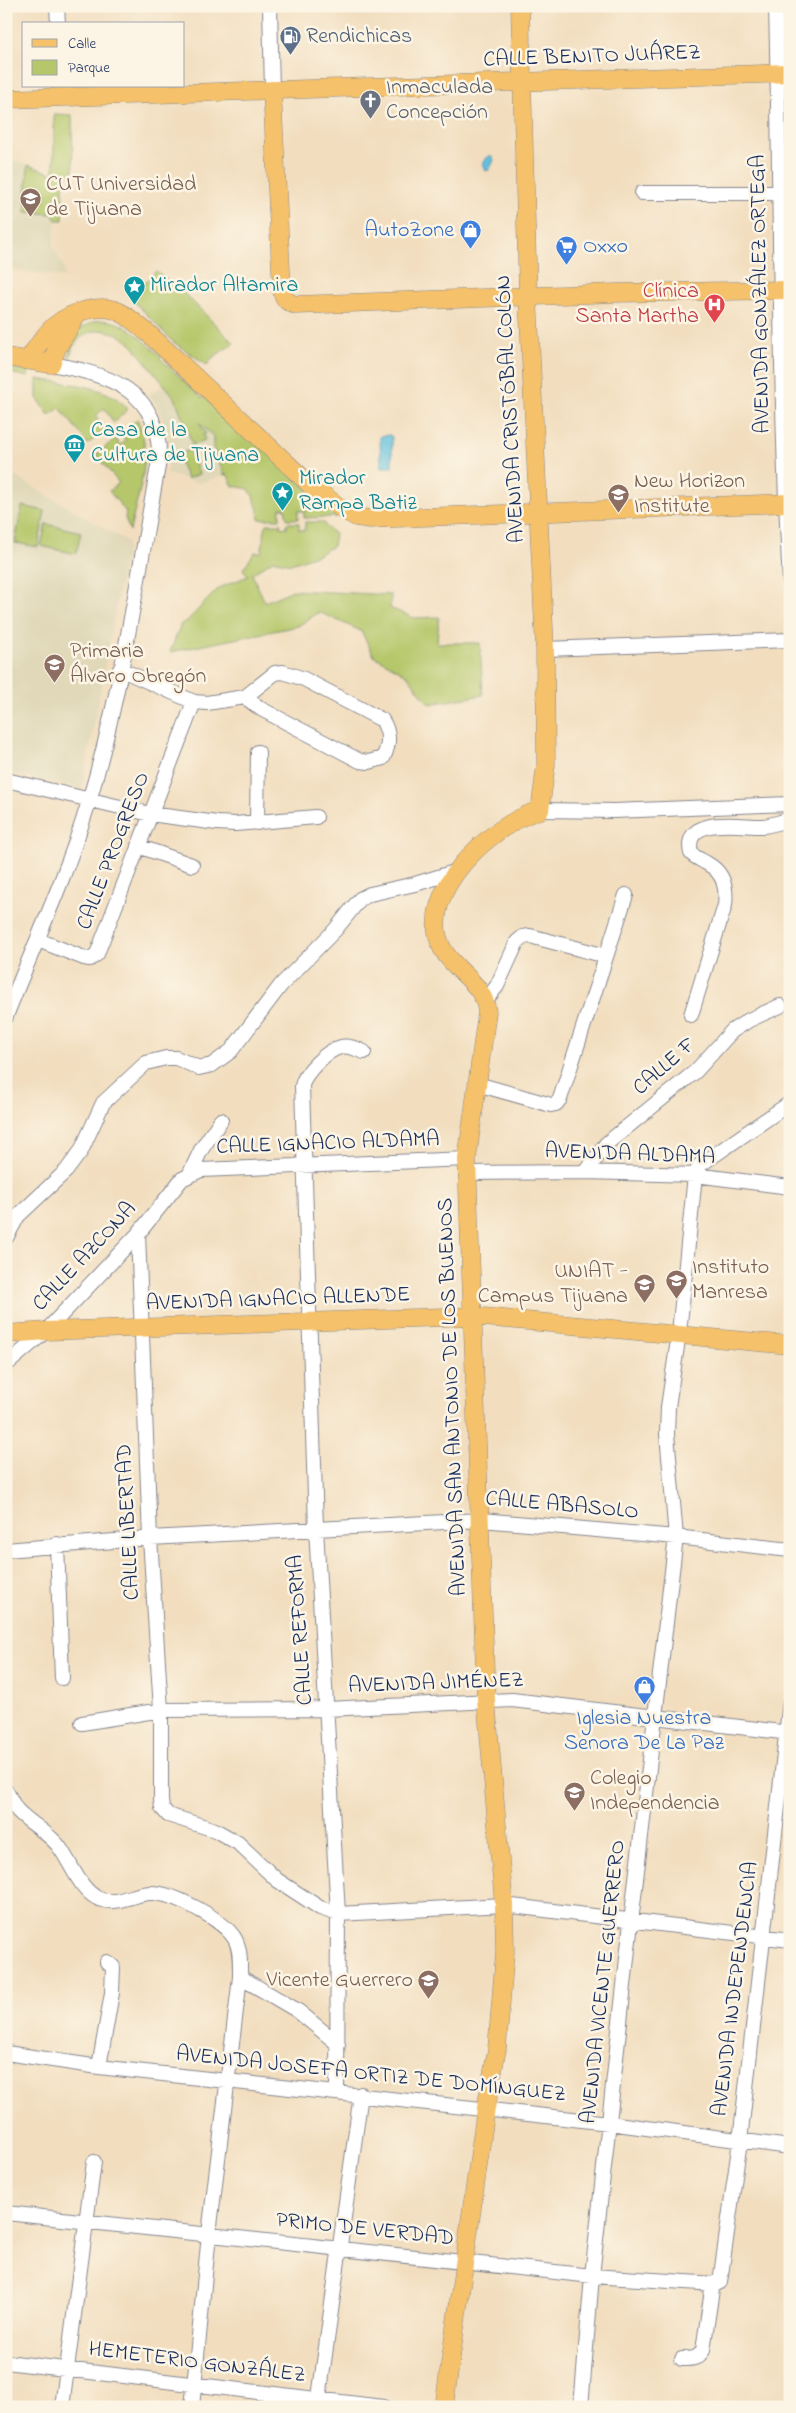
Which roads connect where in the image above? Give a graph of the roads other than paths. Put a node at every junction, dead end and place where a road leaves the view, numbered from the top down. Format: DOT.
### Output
graph roads {
  1 [pos="57,6"];
  2 [pos="270,6"];
  3 [pos="520,6"];
  4 [pos="776,6"];
  5 [pos="58,22"];
  6 [pos="784,73"];
  7 [pos="522,81"];
  8 [pos="272,90"];
  9 [pos="60,91"];
  10 [pos="6,99"];
  11 [pos="780,193"];
  12 [pos="642,194"];
  13 [pos="786,290"];
  14 [pos="528,297"];
  15 [pos="77,315"];
  16 [pos="6,357"];
  17 [pos="28,360"];
  18 [pos="51,364"];
  19 [pos="788,503"];
  20 [pos="538,511"];
  21 [pos="790,582"];
  22 [pos="790,640"];
  23 [pos="545,650"];
  24 [pos="120,669"];
  25 [pos="245,697"];
  26 [pos="194,702"];
  27 [pos="258,752"];
  28 [pos="6,780"];
  29 [pos="89,800"];
  30 [pos="790,804"];
  31 [pos="540,810"];
  32 [pos="150,814"];
  33 [pos="316,817"];
  34 [pos="790,819"];
  35 [pos="257,823"];
  36 [pos="138,846"];
  37 [pos="192,865"];
  38 [pos="458,871"];
  39 [pos="626,895"];
  40 [pos="38,940"];
  41 [pos="606,956"];
  42 [pos="486,1000"];
  43 [pos="780,1006"];
  44 [pos="691,1015"];
  45 [pos="6,1016"];
  46 [pos="364,1052"];
  47 [pos="477,1084"];
  48 [pos="790,1102"];
  49 [pos="221,1120"];
  50 [pos="303,1166"];
  51 [pos="468,1166"];
  52 [pos="586,1172"];
  53 [pos="190,1173"];
  54 [pos="695,1176"];
  55 [pos="790,1188"];
  56 [pos="138,1234"];
  57 [pos="6,1238"];
  58 [pos="472,1316"];
  59 [pos="308,1322"];
  60 [pos="142,1327"];
  61 [pos="46,1331"];
  62 [pos="679,1333"];
  63 [pos="6,1334"];
  64 [pos="790,1345"];
  65 [pos="6,1366"];
  66 [pos="481,1520"];
  67 [pos="316,1528"];
  68 [pos="676,1537"];
  69 [pos="150,1538"];
  70 [pos="57,1544"];
  71 [pos="6,1550"];
  72 [pos="790,1550"];
  73 [pos="62,1678"];
  74 [pos="486,1700"];
  75 [pos="790,1700"];
  76 [pos="327,1709"];
  77 [pos="161,1710"];
  78 [pos="656,1717"];
  79 [pos="82,1723"];
  80 [pos="788,1732"];
  81 [pos="6,1791"];
  82 [pos="504,1905"];
  83 [pos="338,1914"];
  84 [pos="631,1922"];
  85 [pos="763,1937"];
  86 [pos="790,1940"];
  87 [pos="107,1962"];
  88 [pos="240,1977"];
  89 [pos="338,2044"];
  90 [pos="6,2053"];
  91 [pos="99,2067"];
  92 [pos="226,2080"];
  93 [pos="337,2091"];
  94 [pos="361,2094"];
  95 [pos="486,2108"];
  96 [pos="609,2123"];
  97 [pos="740,2141"];
  98 [pos="790,2147"];
  99 [pos="94,2162"];
  100 [pos="6,2214"];
  101 [pos="87,2222"];
  102 [pos="208,2234"];
  103 [pos="340,2250"];
  104 [pos="464,2262"];
  105 [pos="592,2276"];
  106 [pos="717,2283"];
  107 [pos="682,2359"];
  108 [pos="6,2362"];
  109 [pos="66,2369"];
  110 [pos="195,2384"];
  111 [pos="318,2402"];
  112 [pos="62,2407"];
  113 [pos="192,2407"];
  114 [pos="383,2407"];
  115 [pos="444,2407"];
  116 [pos="581,2407"];
  1 -- 5 [label="street"];
  2 -- 8 [label="street"];
  3 -- 7 [label="main road, AVENIDA CRISTÓBAL COLÓN"];
  4 -- 6 [label="street, AVENIDA GONZÁLEZ ORTEGA"];
  6 -- 7 [label="main road, CALLE BENITO JUÁREZ"];
  6 -- 11 [label="street, AVENIDA GONZÁLEZ ORTEGA"];
  7 -- 8 [label="main road, CALLE BENITO JUÁREZ"];
  7 -- 14 [label="main road, AVENIDA CRISTÓBAL COLÓN"];
  8 -- 9 [label="main road, CALLE BENITO JUÁREZ"];
  8 -- 14 [label="main road"];
  9 -- 10 [label="main road, CALLE BENITO JUÁREZ"];
  11 -- 12 [label="street"];
  11 -- 13 [label="street, AVENIDA GONZÁLEZ ORTEGA"];
  13 -- 14 [label="main road"];
  13 -- 19 [label="street, AVENIDA GONZÁLEZ ORTEGA"];
  14 -- 20 [label="main road, AVENIDA CRISTÓBAL COLÓN"];
  15 -- 17 [label="main road"];
  15 -- 18 [label="main road"];
  15 -- 20 [label="main road"];
  16 -- 17 [label="main road"];
  17 -- 18 [label="main road"];
  18 -- 24 [label="street"];
  19 -- 20 [label="main road"];
  19 -- 21 [label="street, AVENIDA GONZÁLEZ ORTEGA"];
  20 -- 23 [label="main road, AVENIDA CRISTÓBAL COLÓN"];
  22 -- 23 [label="street"];
  23 -- 31 [label="main road, AVENIDA CRISTÓBAL COLÓN"];
  24 -- 26 [label="street"];
  24 -- 29 [label="street"];
  25 -- 25 [label="street"];
  25 -- 26 [label="street"];
  26 -- 32 [label="street, CALLE PROGRESO"];
  27 -- 35 [label="street"];
  28 -- 29 [label="street"];
  29 -- 32 [label="street"];
  29 -- 40 [label="street"];
  30 -- 31 [label="street"];
  31 -- 38 [label="main road"];
  32 -- 35 [label="street"];
  32 -- 36 [label="street, CALLE PROGRESO"];
  33 -- 35 [label="street"];
  34 -- 44 [label="street"];
  36 -- 37 [label="street"];
  36 -- 40 [label="street, CALLE PROGRESO"];
  38 -- 42 [label="main road"];
  38 -- 57 [label="street"];
  39 -- 41 [label="street"];
  40 -- 45 [label="street"];
  41 -- 42 [label="street"];
  41 -- 47 [label="street"];
  42 -- 47 [label="main road, AVENIDA SAN ANTONIO DE LOS BUENOS"];
  43 -- 52 [label="street, CALLE F"];
  46 -- 50 [label="street, CALLE REFORMA"];
  47 -- 51 [label="main road, AVENIDA SAN ANTONIO DE LOS BUENOS"];
  48 -- 54 [label="street"];
  49 -- 53 [label="street, CALLE AZCONA"];
  50 -- 51 [label="street, CALLE IGNACIO ALDAMA"];
  50 -- 53 [label="street, CALLE IGNACIO ALDAMA"];
  50 -- 59 [label="street, CALLE REFORMA"];
  51 -- 52 [label="street, AVENIDA ALDAMA"];
  51 -- 58 [label="main road, AVENIDA SAN ANTONIO DE LOS BUENOS"];
  52 -- 54 [label="street, AVENIDA ALDAMA"];
  53 -- 56 [label="street, CALLE AZCONA"];
  54 -- 55 [label="street, AVENIDA ALDAMA"];
  54 -- 62 [label="street, AVENIDA VICENTE GUERRERO"];
  56 -- 60 [label="street, CALLE LIBERTAD"];
  56 -- 61 [label="street, CALLE AZCONA"];
  58 -- 59 [label="main road, AVENIDA IGNACIO ALLENDE"];
  58 -- 62 [label="main road, AVENIDA IGNACIO ALLENDE"];
  58 -- 66 [label="main road, AVENIDA SAN ANTONIO DE LOS BUENOS"];
  59 -- 60 [label="main road, AVENIDA IGNACIO ALLENDE"];
  59 -- 67 [label="street, CALLE REFORMA"];
  60 -- 61 [label="main road, AVENIDA IGNACIO ALLENDE"];
  60 -- 69 [label="street, CALLE LIBERTAD"];
  61 -- 63 [label="main road, AVENIDA IGNACIO ALLENDE"];
  61 -- 65 [label="street, CALLE AZCONA"];
  62 -- 64 [label="main road, AVENIDA IGNACIO ALLENDE"];
  62 -- 68 [label="street, AVENIDA VICENTE GUERRERO"];
  66 -- 67 [label="street, CALLE ABASOLO"];
  66 -- 68 [label="street, CALLE ABASOLO"];
  66 -- 74 [label="main road, AVENIDA SAN ANTONIO DE LOS BUENOS"];
  67 -- 69 [label="street, CALLE ABASOLO"];
  67 -- 76 [label="street, CALLE REFORMA"];
  68 -- 72 [label="street, CALLE ABASOLO"];
  68 -- 78 [label="street, AVENIDA VICENTE GUERRERO"];
  69 -- 70 [label="street, CALLE ABASOLO"];
  69 -- 77 [label="street, CALLE LIBERTAD"];
  70 -- 71 [label="street, CALLE ABASOLO"];
  70 -- 73 [label="street"];
  74 -- 76 [label="street, AVENIDA JIMÉNEZ"];
  74 -- 78 [label="street, AVENIDA JIMÉNEZ"];
  74 -- 82 [label="main road, AVENIDA SAN ANTONIO DE LOS BUENOS"];
  75 -- 80 [label="street, AVENIDA INDEPENDENCIA"];
  76 -- 77 [label="street, AVENIDA JIMÉNEZ"];
  76 -- 83 [label="street, CALLE REFORMA"];
  77 -- 79 [label="street, AVENIDA JIMÉNEZ"];
  77 -- 83 [label="street, CALLE LIBERTAD"];
  78 -- 80 [label="street, AVENIDA JIMÉNEZ"];
  78 -- 84 [label="street, AVENIDA VICENTE GUERRERO"];
  80 -- 85 [label="street, AVENIDA INDEPENDENCIA"];
  81 -- 88 [label="street"];
  82 -- 83 [label="street"];
  82 -- 84 [label="street"];
  82 -- 95 [label="main road, AVENIDA SAN ANTONIO DE LOS BUENOS"];
  83 -- 89 [label="street, CALLE REFORMA"];
  84 -- 85 [label="street"];
  84 -- 96 [label="street, AVENIDA VICENTE GUERRERO"];
  85 -- 86 [label="street"];
  85 -- 97 [label="street, AVENIDA INDEPENDENCIA"];
  87 -- 91 [label="street"];
  88 -- 89 [label="street"];
  88 -- 92 [label="street"];
  89 -- 93 [label="street, CALLE REFORMA"];
  90 -- 91 [label="street, AVENIDA JOSEFA ORTIZ DE DOMÍNGUEZ"];
  91 -- 92 [label="street, AVENIDA JOSEFA ORTIZ DE DOMÍNGUEZ"];
  92 -- 93 [label="street, AVENIDA JOSEFA ORTIZ DE DOMÍNGUEZ"];
  92 -- 102 [label="street"];
  93 -- 94 [label="street, AVENIDA JOSEFA ORTIZ DE DOMÍNGUEZ"];
  94 -- 95 [label="street, AVENIDA JOSEFA ORTIZ DE DOMÍNGUEZ"];
  94 -- 103 [label="street"];
  95 -- 96 [label="street, AVENIDA JOSEFA ORTIZ DE DOMÍNGUEZ"];
  95 -- 104 [label="main road, AVENIDA SAN ANTONIO DE LOS BUENOS"];
  96 -- 97 [label="street, AVENIDA JOSEFA ORTIZ DE DOMÍNGUEZ"];
  96 -- 105 [label="street, AVENIDA VICENTE GUERRERO"];
  97 -- 98 [label="street, AVENIDA JOSEFA ORTIZ DE DOMÍNGUEZ"];
  97 -- 106 [label="street, AVENIDA INDEPENDENCIA"];
  99 -- 101 [label="street"];
  100 -- 101 [label="street, PRIMO DE VERDAD"];
  101 -- 102 [label="street, PRIMO DE VERDAD"];
  101 -- 109 [label="street"];
  102 -- 103 [label="street, PRIMO DE VERDAD"];
  102 -- 110 [label="street"];
  103 -- 104 [label="street, PRIMO DE VERDAD"];
  103 -- 111 [label="street"];
  104 -- 105 [label="street, PRIMO DE VERDAD"];
  104 -- 115 [label="main road, AVENIDA SAN ANTONIO DE LOS BUENOS"];
  105 -- 106 [label="street, PRIMO DE VERDAD"];
  105 -- 116 [label="street, AVENIDA VICENTE GUERRERO"];
  106 -- 107 [label="street, AVENIDA INDEPENDENCIA"];
  108 -- 109 [label="street, HEMETERIO GONZÁLEZ"];
  109 -- 110 [label="street, HEMETERIO GONZÁLEZ"];
  109 -- 112 [label="street"];
  110 -- 111 [label="street, HEMETERIO GONZÁLEZ"];
  110 -- 113 [label="street"];
  111 -- 114 [label="street, HEMETERIO GONZÁLEZ"];
}
